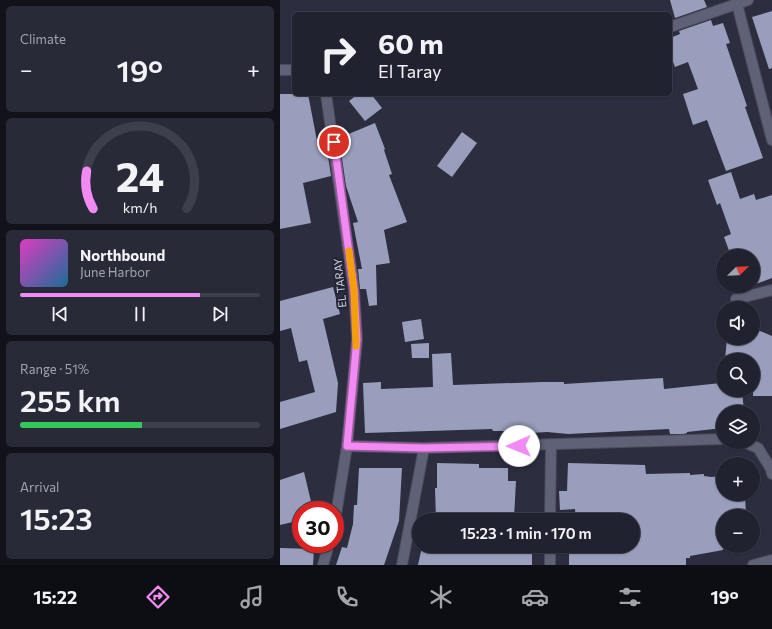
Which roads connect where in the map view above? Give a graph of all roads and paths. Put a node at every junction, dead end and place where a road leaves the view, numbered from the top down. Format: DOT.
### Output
graph roads {
  1 [pos="748,0"];
  2 [pos="737,2"];
  3 [pos="672,26"];
  4 [pos="280,70"];
  5 [pos="292,70"];
  6 [pos="326,96"];
  7 [pos="772,140"];
  8 [pos="772,290"];
  9 [pos="736,299"];
  10 [pos="716,439"];
  11 [pos="550,445"];
  12 [pos="347,446"];
  13 [pos="424,448"];
  14 [pos="759,449"];
  15 [pos="772,474"];
  16 [pos="338,501"];
  17 [pos="550,513"];
  18 [pos="326,553"];
  19 [pos="550,553"];
  20 [pos="772,560"];
  21 [pos="323,565"];
  22 [pos="402,565"];
  23 [pos="550,565"];
  24 [pos="752,565"];
  1 -- 2 [label="street"];
  2 -- 3 [label="street"];
  2 -- 7 [label="street"];
  4 -- 5 [label="street"];
  6 -- 12 [label="street, EL TARAY"];
  8 -- 9 [label="street"];
  10 -- 11 [label="street"];
  11 -- 13 [label="street"];
  11 -- 17 [label="street"];
  12 -- 13 [label="street"];
  12 -- 16 [label="street, EL TARAY"];
  13 -- 22 [label="street"];
  14 -- 15 [label="street"];
  18 -- 21 [label="street"];
  19 -- 23 [label="street"];
  20 -- 24 [label="street"];
}
